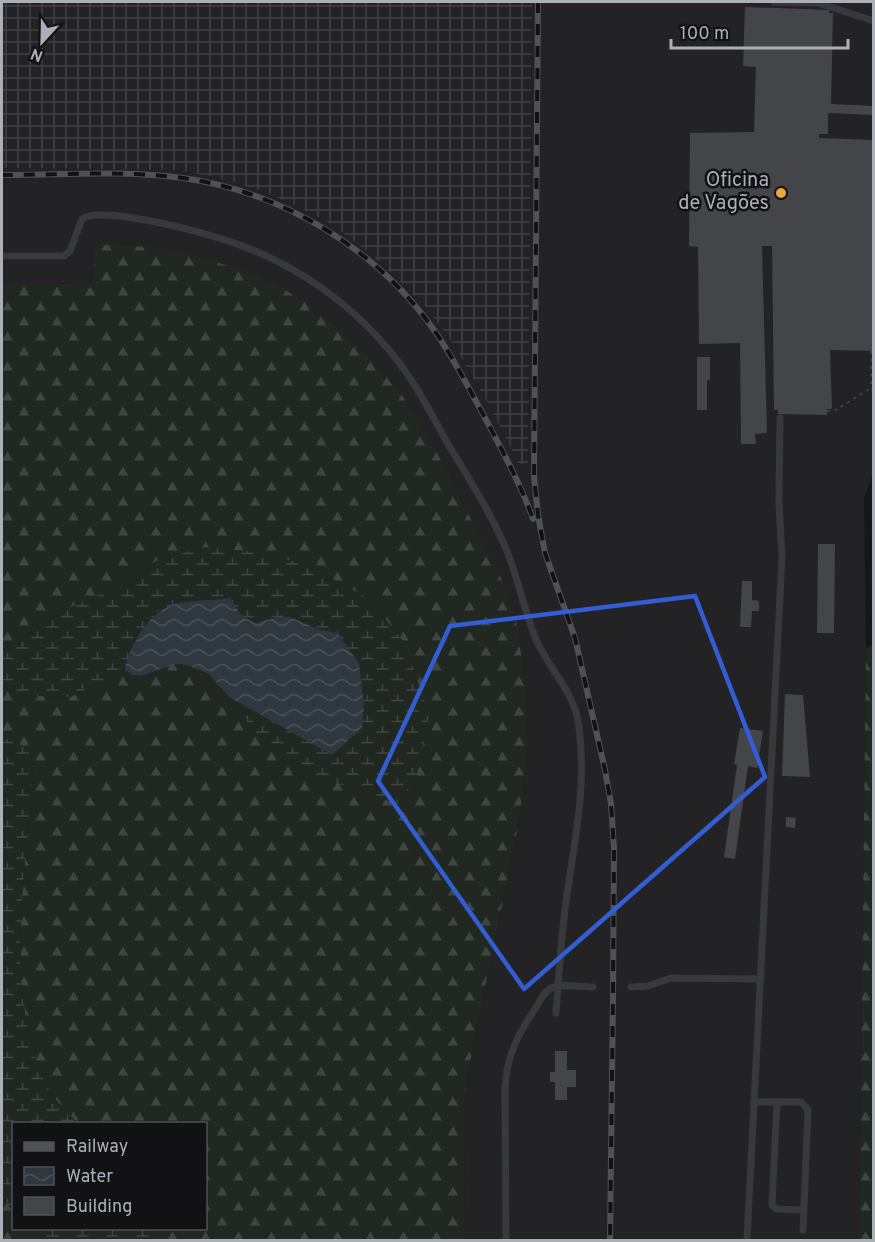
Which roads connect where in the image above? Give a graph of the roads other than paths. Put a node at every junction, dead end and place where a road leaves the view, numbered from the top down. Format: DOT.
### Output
graph roads {
  1 [pos="774,2"];
  2 [pos="873,21"];
  3 [pos="2,256"];
  4 [pos="780,418"];
  5 [pos="760,979"];
  6 [pos="558,987"];
  7 [pos="593,987"];
  8 [pos="631,987"];
  9 [pos="556,1013"];
  10 [pos="754,1102"];
  11 [pos="777,1102"];
  12 [pos="804,1210"];
  13 [pos="803,1230"];
  14 [pos="506,1240"];
  15 [pos="747,1240"];
  1 -- 2 [label="lane"];
  3 -- 6 [label="lane"];
  4 -- 5 [label="lane"];
  5 -- 8 [label="lane"];
  5 -- 10 [label="lane"];
  6 -- 7 [label="lane"];
  6 -- 9 [label="lane"];
  6 -- 14 [label="lane"];
  10 -- 11 [label="lane"];
  10 -- 15 [label="lane"];
  11 -- 12 [label="lane"];
  11 -- 12 [label="lane"];
  12 -- 13 [label="lane"];
}
